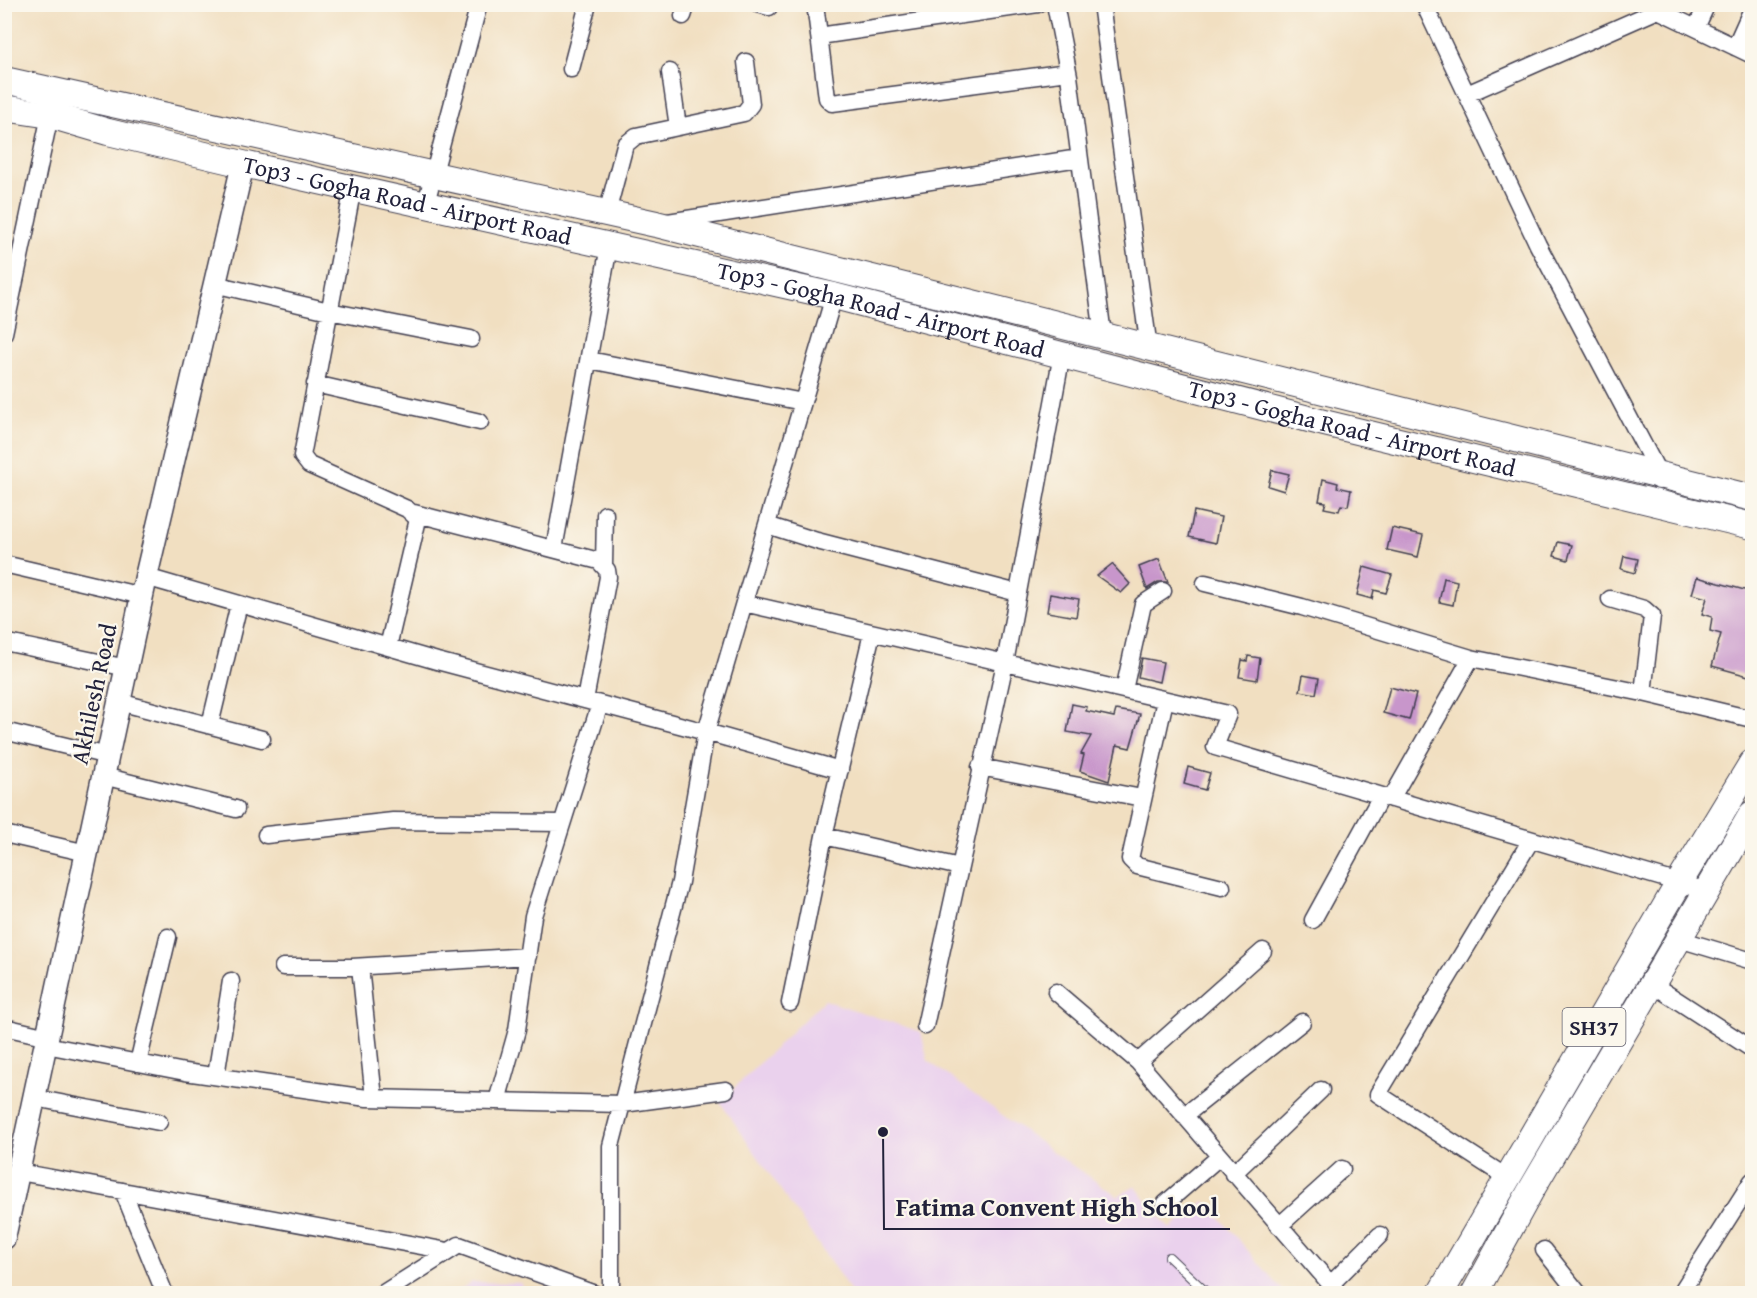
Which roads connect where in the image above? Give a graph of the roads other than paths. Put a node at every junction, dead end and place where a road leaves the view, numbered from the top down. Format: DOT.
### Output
graph roads {
  1 [pos="479,4"];
  2 [pos="588,4"];
  3 [pos="815,4"];
  4 [pos="1038,4"];
  5 [pos="1055,4"];
  6 [pos="1101,4"];
  7 [pos="1424,4"];
  8 [pos="1707,4"];
  9 [pos="1660,7"];
  10 [pos="1752,9"];
  11 [pos="1696,28"];
  12 [pos="819,36"];
  13 [pos="1735,47"];
  14 [pos="1752,55"];
  15 [pos="746,62"];
  16 [pos="571,69"];
  17 [pos="670,72"];
  18 [pos="1068,72"];
  19 [pos="4,80"];
  20 [pos="1467,94"];
  21 [pos="4,108"];
  22 [pos="50,115"];
  23 [pos="678,127"];
  24 [pos="1079,158"];
  25 [pos="243,164"];
  26 [pos="434,174"];
  27 [pos="353,187"];
  28 [pos="426,204"];
  29 [pos="607,213"];
  30 [pos="656,224"];
  31 [pos="609,246"];
  32 [pos="214,284"];
  33 [pos="834,296"];
  34 [pos="329,310"];
  35 [pos="4,333"];
  36 [pos="1103,335"];
  37 [pos="471,339"];
  38 [pos="1149,348"];
  39 [pos="1062,354"];
  40 [pos="589,360"];
  41 [pos="315,384"];
  42 [pos="803,402"];
  43 [pos="480,423"];
  44 [pos="1659,474"];
  45 [pos="1752,498"];
  46 [pos="1660,506"];
  47 [pos="414,513"];
  48 [pos="604,514"];
  49 [pos="767,525"];
  50 [pos="1752,526"];
  51 [pos="554,549"];
  52 [pos="4,564"];
  53 [pos="604,565"];
  54 [pos="1205,583"];
  55 [pos="144,587"];
  56 [pos="1163,591"];
  57 [pos="1018,593"];
  58 [pos="1610,599"];
  59 [pos="744,603"];
  60 [pos="239,604"];
  61 [pos="872,633"];
  62 [pos="4,642"];
  63 [pos="388,647"];
  64 [pos="1472,658"];
  65 [pos="1005,663"];
  66 [pos="127,669"];
  67 [pos="1124,690"];
  68 [pos="1643,693"];
  69 [pos="1165,700"];
  70 [pos="120,702"];
  71 [pos="592,702"];
  72 [pos="1752,719"];
  73 [pos="210,725"];
  74 [pos="4,731"];
  75 [pos="706,732"];
  76 [pos="262,739"];
  77 [pos="1752,763"];
  78 [pos="106,766"];
  79 [pos="980,767"];
  80 [pos="840,770"];
  81 [pos="1386,797"];
  82 [pos="1142,798"];
  83 [pos="236,809"];
  84 [pos="1752,814"];
  85 [pos="562,823"];
  86 [pos="4,834"];
  87 [pos="266,835"];
  88 [pos="824,836"];
  89 [pos="1531,840"];
  90 [pos="87,853"];
  91 [pos="960,867"];
  92 [pos="1678,883"];
  93 [pos="1222,887"];
  94 [pos="1707,891"];
  95 [pos="1313,920"];
  96 [pos="168,937"];
  97 [pos="1679,939"];
  98 [pos="1263,951"];
  99 [pos="528,956"];
  100 [pos="1752,961"];
  101 [pos="283,967"];
  102 [pos="360,967"];
  103 [pos="231,981"];
  104 [pos="1652,984"];
  105 [pos="1056,992"];
  106 [pos="790,1003"];
  107 [pos="1302,1022"];
  108 [pos="925,1026"];
  109 [pos="4,1028"];
  110 [pos="47,1041"];
  111 [pos="1752,1049"];
  112 [pos="1138,1062"];
  113 [pos="138,1063"];
  114 [pos="216,1076"];
  115 [pos="726,1090"];
  116 [pos="1321,1090"];
  117 [pos="35,1098"];
  118 [pos="374,1098"];
  119 [pos="497,1101"];
  120 [pos="623,1104"];
  121 [pos="1184,1116"];
  122 [pos="159,1122"];
  123 [pos="1219,1157"];
  124 [pos="1342,1169"];
  125 [pos="1233,1174"];
  126 [pos="1506,1176"];
  127 [pos="14,1177"];
  128 [pos="1752,1181"];
  129 [pos="123,1191"];
  130 [pos="1166,1204"];
  131 [pos="1279,1226"];
  132 [pos="1380,1235"];
  133 [pos="4,1238"];
  134 [pos="1544,1250"];
  135 [pos="448,1251"];
  136 [pos="1169,1257"];
  137 [pos="1335,1289"];
  138 [pos="165,1293"];
  139 [pos="382,1293"];
  140 [pos="595,1293"];
  141 [pos="611,1293"];
  142 [pos="1208,1293"];
  143 [pos="1440,1293"];
  144 [pos="1474,1293"];
  145 [pos="1580,1293"];
  146 [pos="1680,1293"];
  1 -- 26 [label="street"];
  2 -- 16 [label="street"];
  3 -- 12 [label="street"];
  4 -- 12 [label="street"];
  5 -- 18 [label="street"];
  6 -- 38 [label="street"];
  7 -- 20 [label="street"];
  8 -- 11 [label="street"];
  9 -- 11 [label="street"];
  9 -- 20 [label="street"];
  10 -- 13 [label="street"];
  11 -- 13 [label="street"];
  12 -- 18 [label="street"];
  13 -- 14 [label="street"];
  15 -- 23 [label="street"];
  17 -- 23 [label="street"];
  18 -- 24 [label="street"];
  19 -- 26 [label="main road, Top3 - Gogha Road - Airport Road"];
  20 -- 44 [label="street"];
  21 -- 22 [label="main road, Top3 - Gogha Road - Airport Road"];
  22 -- 25 [label="main road, Top3 - Gogha Road - Airport Road"];
  22 -- 35 [label="street"];
  23 -- 29 [label="street"];
  24 -- 30 [label="street"];
  24 -- 36 [label="street"];
  25 -- 27 [label="main road, Top3 - Gogha Road - Airport Road"];
  25 -- 32 [label="street, Akhilesh Road"];
  26 -- 28 [label="street"];
  26 -- 29 [label="main road, Top3 - Gogha Road - Airport Road"];
  27 -- 28 [label="main road, Top3 - Gogha Road - Airport Road"];
  27 -- 34 [label="street"];
  28 -- 31 [label="main road, Top3 - Gogha Road - Airport Road"];
  29 -- 30 [label="main road, Top3 - Gogha Road - Airport Road"];
  30 -- 36 [label="main road, Top3 - Gogha Road - Airport Road"];
  31 -- 33 [label="main road, Top3 - Gogha Road - Airport Road"];
  31 -- 40 [label="street"];
  32 -- 34 [label="street"];
  32 -- 55 [label="street, Akhilesh Road"];
  33 -- 39 [label="main road, Top3 - Gogha Road - Airport Road"];
  33 -- 42 [label="street"];
  34 -- 37 [label="street"];
  34 -- 41 [label="street"];
  36 -- 38 [label="main road, Top3 - Gogha Road - Airport Road"];
  38 -- 44 [label="main road, Top3 - Gogha Road - Airport Road"];
  39 -- 46 [label="main road, Top3 - Gogha Road - Airport Road"];
  39 -- 57 [label="street"];
  40 -- 42 [label="street"];
  40 -- 51 [label="street"];
  41 -- 43 [label="street"];
  41 -- 47 [label="street"];
  42 -- 49 [label="street"];
  44 -- 45 [label="main road, Top3 - Gogha Road - Airport Road"];
  44 -- 46 [label="street"];
  46 -- 50 [label="main road, Top3 - Gogha Road - Airport Road"];
  47 -- 51 [label="street"];
  47 -- 63 [label="street"];
  48 -- 53 [label="street"];
  49 -- 57 [label="street"];
  49 -- 59 [label="street"];
  51 -- 53 [label="street"];
  52 -- 55 [label="street"];
  53 -- 71 [label="street"];
  54 -- 64 [label="street"];
  55 -- 60 [label="street"];
  55 -- 66 [label="street, Akhilesh Road"];
  56 -- 67 [label="street"];
  57 -- 65 [label="street"];
  58 -- 68 [label="street"];
  59 -- 61 [label="street"];
  59 -- 75 [label="street"];
  60 -- 63 [label="street"];
  60 -- 73 [label="street"];
  61 -- 65 [label="street"];
  61 -- 80 [label="street"];
  62 -- 66 [label="street"];
  63 -- 71 [label="street"];
  64 -- 68 [label="street"];
  64 -- 81 [label="street"];
  65 -- 67 [label="street"];
  65 -- 79 [label="street"];
  66 -- 70 [label="street, Akhilesh Road"];
  67 -- 69 [label="street"];
  68 -- 72 [label="street"];
  69 -- 81 [label="street"];
  69 -- 82 [label="street"];
  70 -- 73 [label="street"];
  70 -- 78 [label="street, Akhilesh Road"];
  71 -- 75 [label="street"];
  71 -- 85 [label="street"];
  73 -- 76 [label="street"];
  74 -- 78 [label="street"];
  75 -- 80 [label="street"];
  75 -- 120 [label="street"];
  77 -- 92 [label="main road, SH37"];
  78 -- 83 [label="street"];
  78 -- 90 [label="street, Akhilesh Road"];
  79 -- 82 [label="street"];
  79 -- 91 [label="street"];
  80 -- 88 [label="street"];
  81 -- 89 [label="street"];
  81 -- 95 [label="street"];
  82 -- 93 [label="street"];
  84 -- 94 [label="main road, SH37"];
  85 -- 87 [label="street"];
  85 -- 99 [label="street"];
  86 -- 90 [label="street"];
  88 -- 91 [label="street"];
  88 -- 106 [label="street"];
  89 -- 92 [label="street"];
  89 -- 126 [label="street"];
  90 -- 110 [label="street, Akhilesh Road"];
  91 -- 108 [label="street"];
  92 -- 94 [label="street"];
  92 -- 126 [label="main road, SH37"];
  94 -- 97 [label="main road, SH37"];
  96 -- 113 [label="street"];
  97 -- 100 [label="street"];
  97 -- 104 [label="main road, SH37"];
  98 -- 112 [label="street"];
  99 -- 102 [label="street"];
  99 -- 119 [label="street"];
  101 -- 102 [label="street"];
  102 -- 118 [label="street"];
  103 -- 114 [label="street"];
  104 -- 111 [label="street"];
  104 -- 144 [label="main road, SH37"];
  105 -- 112 [label="street"];
  107 -- 121 [label="street"];
  109 -- 110 [label="street"];
  110 -- 113 [label="street"];
  110 -- 117 [label="street, Akhilesh Road"];
  112 -- 121 [label="street"];
  113 -- 114 [label="street"];
  114 -- 118 [label="street"];
  115 -- 120 [label="street"];
  116 -- 125 [label="street"];
  117 -- 122 [label="street"];
  117 -- 127 [label="street, Akhilesh Road"];
  118 -- 119 [label="street"];
  119 -- 120 [label="street"];
  120 -- 141 [label="street"];
  121 -- 123 [label="street"];
  123 -- 125 [label="street"];
  123 -- 130 [label="street"];
  124 -- 131 [label="street"];
  125 -- 131 [label="street"];
  126 -- 143 [label="main road, SH37"];
  127 -- 129 [label="street"];
  127 -- 133 [label="street, Akhilesh Road"];
  128 -- 146 [label="street"];
  129 -- 135 [label="street"];
  129 -- 138 [label="street"];
  131 -- 137 [label="street"];
  132 -- 137 [label="street"];
  134 -- 145 [label="street"];
  135 -- 139 [label="street"];
  135 -- 140 [label="street"];
  136 -- 142 [label="lane"];
}
